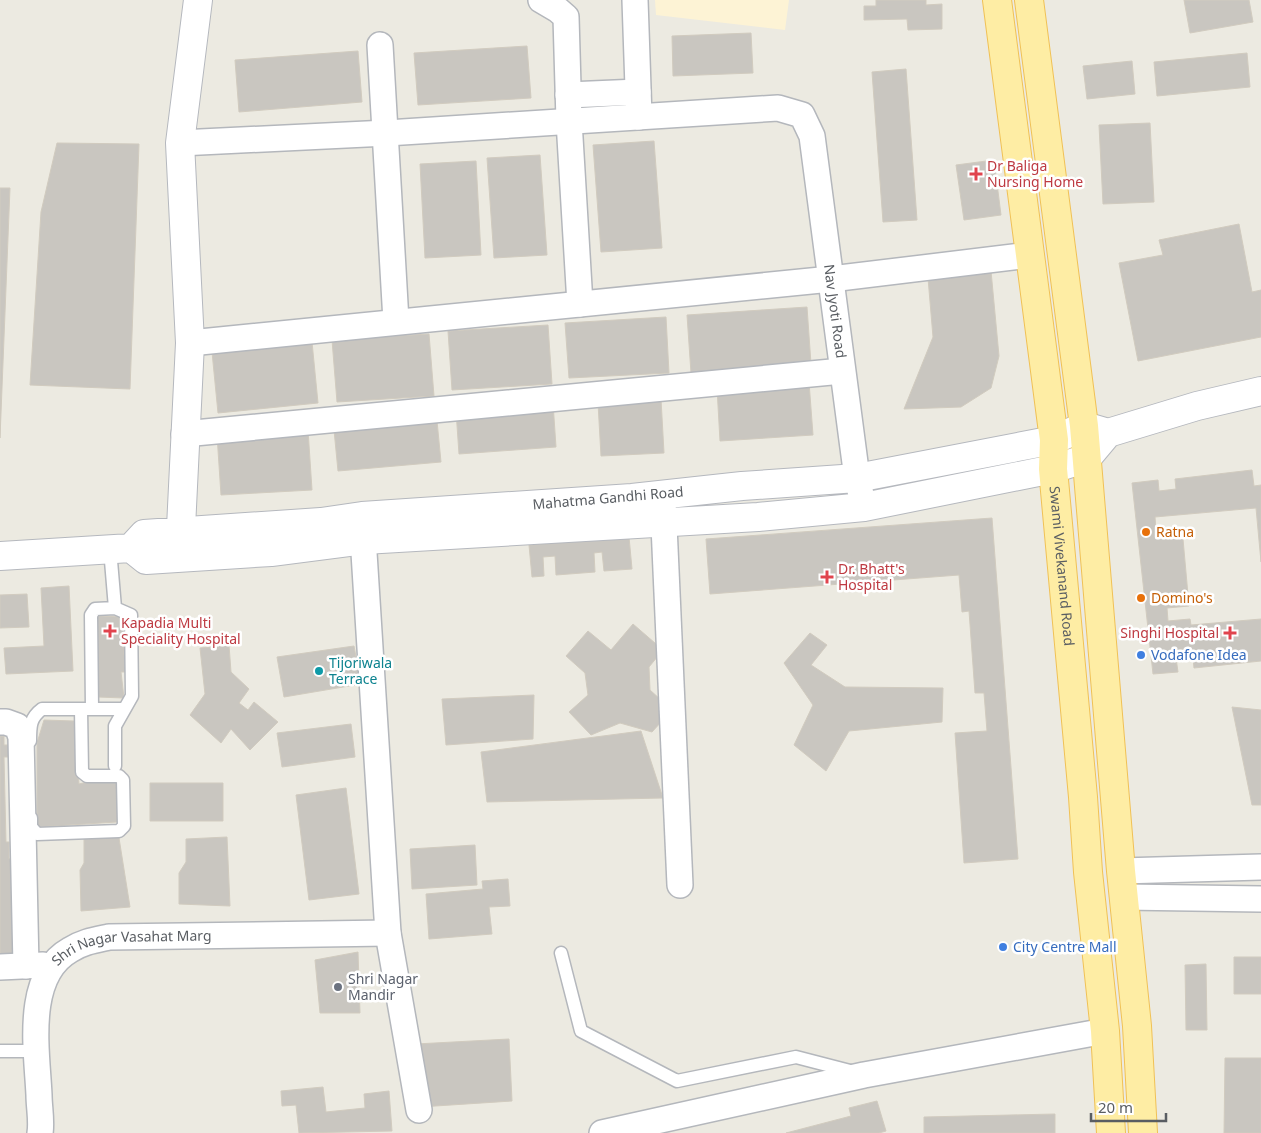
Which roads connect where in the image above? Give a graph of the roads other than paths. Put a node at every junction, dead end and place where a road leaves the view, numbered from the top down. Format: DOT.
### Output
graph roads {
  1 [pos="198,0"];
  2 [pos="541,0"];
  3 [pos="635,0"];
  4 [pos="997,0"];
  5 [pos="1029,0"];
  6 [pos="380,45"];
  7 [pos="638,92"];
  8 [pos="568,95"];
  9 [pos="639,117"];
  10 [pos="569,121"];
  11 [pos="386,133"];
  12 [pos="180,143"];
  13 [pos="1030,255"];
  14 [pos="831,279"];
  15 [pos="580,304"];
  16 [pos="396,321"];
  17 [pos="190,343"];
  18 [pos="842,371"];
  19 [pos="1261,391"];
  20 [pos="1096,430"];
  21 [pos="184,434"];
  22 [pos="1054,440"];
  23 [pos="1087,458"];
  24 [pos="1053,469"];
  25 [pos="857,478"];
  26 [pos="864,507"];
  27 [pos="664,508"];
  28 [pos="363,528"];
  29 [pos="179,544"];
  30 [pos="121,549"];
  31 [pos="0,556"];
  32 [pos="115,608"];
  33 [pos="86,709"];
  34 [pos="123,709"];
  35 [pos="0,722"];
  36 [pos="116,766"];
  37 [pos="1261,867"];
  38 [pos="1122,884"];
  39 [pos="680,885"];
  40 [pos="1261,900"];
  41 [pos="388,933"];
  42 [pos="561,953"];
  43 [pos="0,967"];
  44 [pos="40,971"];
  45 [pos="0,981"];
  46 [pos="1105,1031"];
  47 [pos="0,1050"];
  48 [pos="37,1051"];
  49 [pos="864,1075"];
  50 [pos="419,1110"];
  51 [pos="40,1133"];
  52 [pos="602,1133"];
  53 [pos="1112,1133"];
  54 [pos="1143,1133"];
  1 -- 12 [label="main road"];
  2 -- 8 [label="street"];
  3 -- 7 [label="street"];
  4 -- 13 [label="main road, Swami Vivekanand Road"];
  5 -- 20 [label="main road"];
  6 -- 11 [label="street"];
  7 -- 8 [label="street"];
  7 -- 9 [label="street"];
  8 -- 10 [label="street"];
  9 -- 10 [label="street"];
  9 -- 14 [label="street, Nav Jyoti Road"];
  10 -- 11 [label="street"];
  10 -- 15 [label="street"];
  11 -- 12 [label="street"];
  11 -- 16 [label="street"];
  12 -- 17 [label="main road"];
  13 -- 14 [label="street"];
  13 -- 22 [label="main road, Swami Vivekanand Road"];
  14 -- 15 [label="street"];
  14 -- 18 [label="street, Nav Jyoti Road"];
  15 -- 16 [label="street"];
  16 -- 17 [label="street"];
  17 -- 21 [label="main road"];
  18 -- 21 [label="street"];
  18 -- 25 [label="street, Nav Jyoti Road"];
  19 -- 20 [label="main road, Mahatma Gandhi Road"];
  20 -- 22 [label="main road, Mahatma Gandhi Road"];
  20 -- 23 [label="main road"];
  21 -- 29 [label="main road"];
  22 -- 24 [label="main road, Swami Vivekanand Road"];
  22 -- 25 [label="main road, Mahatma Gandhi Road"];
  23 -- 24 [label="main road, Mahatma Gandhi Road"];
  23 -- 38 [label="main road"];
  24 -- 26 [label="main road, Mahatma Gandhi Road"];
  24 -- 46 [label="main road, Swami Vivekanand Road"];
  25 -- 26 [label="street, Nav Jyoti Road"];
  25 -- 27 [label="main road, Mahatma Gandhi Road"];
  26 -- 27 [label="main road, Mahatma Gandhi Road"];
  27 -- 28 [label="main road, Mahatma Gandhi Road"];
  27 -- 39 [label="street"];
  28 -- 29 [label="main road, Mahatma Gandhi Road"];
  28 -- 41 [label="street"];
  29 -- 30 [label="main road, Mahatma Gandhi Road"];
  30 -- 31 [label="main road"];
  30 -- 32 [label="lane"];
  32 -- 33 [label="lane"];
  32 -- 34 [label="lane"];
  33 -- 33 [label="lane"];
  33 -- 34 [label="lane"];
  34 -- 36 [label="lane"];
  35 -- 44 [label="street"];
  37 -- 38 [label="street"];
  38 -- 40 [label="street"];
  38 -- 54 [label="main road"];
  41 -- 44 [label="street, Shri Nagar Vasahat Marg"];
  41 -- 50 [label="street"];
  42 -- 49 [label="lane"];
  43 -- 44 [label="street"];
  44 -- 45 [label="street"];
  44 -- 48 [label="street, Shri Nagar Vasahat Marg"];
  46 -- 49 [label="street"];
  46 -- 53 [label="main road, Swami Vivekanand Road"];
  47 -- 48 [label="lane"];
  48 -- 51 [label="street, Shri Nagar Vasahat Marg"];
  49 -- 52 [label="street"];
}
